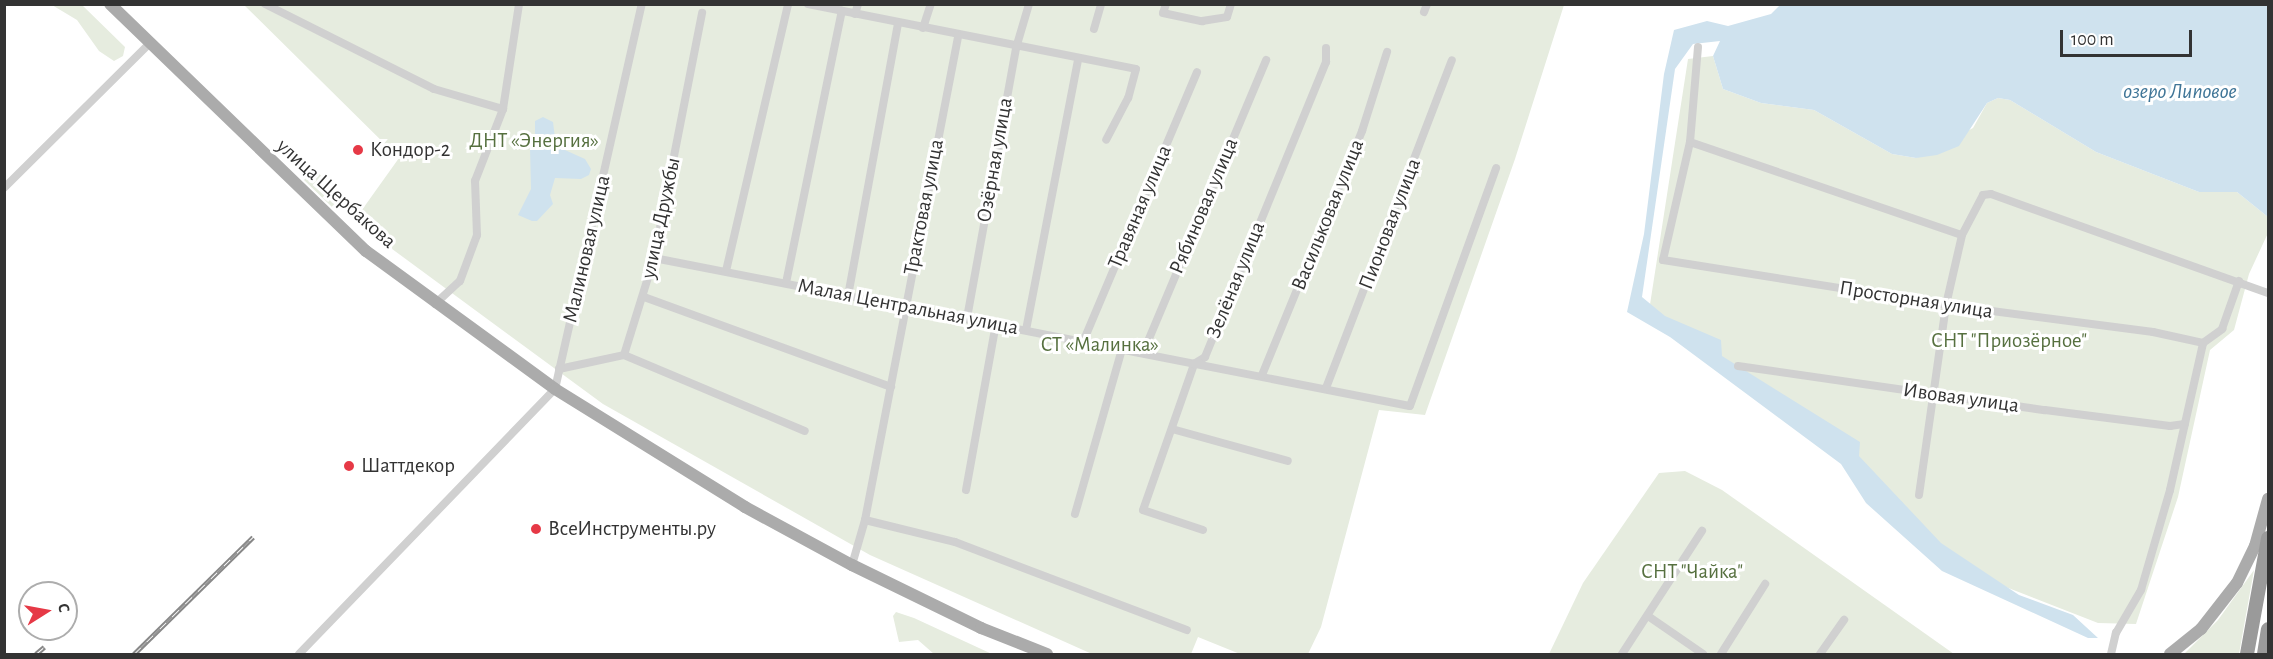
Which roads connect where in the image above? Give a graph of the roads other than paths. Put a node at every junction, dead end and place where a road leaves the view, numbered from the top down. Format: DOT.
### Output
graph roads {
  1 [pos="110,4"];
  2 [pos="265,4"];
  3 [pos="519,4"];
  4 [pos="642,4"];
  5 [pos="788,4"];
  6 [pos="808,4"];
  7 [pos="858,4"];
  8 [pos="931,4"];
  9 [pos="1029,4"];
  10 [pos="1101,4"];
  11 [pos="1231,4"];
  12 [pos="1165,9"];
  13 [pos="842,12"];
  14 [pos="702,14"];
  15 [pos="855,14"];
  16 [pos="898,23"];
  17 [pos="923,28"];
  18 [pos="1094,29"];
  19 [pos="958,36"];
  20 [pos="149,44"];
  21 [pos="1698,47"];
  22 [pos="1016,48"];
  23 [pos="1326,48"];
  24 [pos="1387,51"];
  25 [pos="1266,60"];
  26 [pos="1452,60"];
  27 [pos="1078,61"];
  28 [pos="1197,72"];
  29 [pos="503,109"];
  30 [pos="1106,140"];
  31 [pos="1690,142"];
  32 [pos="1496,168"];
  33 [pos="4,188"];
  34 [pos="1962,234"];
  35 [pos="654,258"];
  36 [pos="726,271"];
  37 [pos="2242,282"];
  38 [pos="786,284"];
  39 [pos="2268,287"];
  40 [pos="2268,293"];
  41 [pos="848,296"];
  42 [pos="644,297"];
  43 [pos="435,304"];
  44 [pos="1946,305"];
  45 [pos="905,308"];
  46 [pos="967,318"];
  47 [pos="996,323"];
  48 [pos="1026,330"];
  49 [pos="1083,342"];
  50 [pos="2204,343"];
  51 [pos="1122,349"];
  52 [pos="1143,353"];
  53 [pos="624,355"];
  54 [pos="1194,364"];
  55 [pos="1738,366"];
  56 [pos="559,369"];
  57 [pos="1262,375"];
  58 [pos="891,387"];
  59 [pos="1326,388"];
  60 [pos="555,389"];
  61 [pos="1933,394"];
  62 [pos="2185,424"];
  63 [pos="1172,429"];
  64 [pos="805,431"];
  65 [pos="1288,461"];
  66 [pos="966,490"];
  67 [pos="1919,495"];
  68 [pos="2268,498"];
  69 [pos="1075,514"];
  70 [pos="865,520"];
  71 [pos="1203,530"];
  72 [pos="1701,531"];
  73 [pos="2268,537"];
  74 [pos="852,565"];
  75 [pos="1765,584"];
  76 [pos="1648,616"];
  77 [pos="1844,620"];
  78 [pos="2268,629"];
  79 [pos="1187,630"];
  80 [pos="299,654"];
  81 [pos="1047,654"];
  82 [pos="1622,654"];
  83 [pos="1703,654"];
  84 [pos="1721,654"];
  85 [pos="1820,654"];
  86 [pos="2111,654"];
  87 [pos="2170,654"];
  88 [pos="2247,654"];
  89 [pos="2264,654"];
  1 -- 20 [label="main road, улица Щербакова"];
  2 -- 29 [label="street"];
  3 -- 29 [label="street"];
  4 -- 56 [label="street, Малиновая улица"];
  5 -- 36 [label="street"];
  6 -- 13 [label="street"];
  7 -- 15 [label="street"];
  8 -- 17 [label="street"];
  9 -- 22 [label="street, Озёрная улица"];
  10 -- 18 [label="street"];
  11 -- 12 [label="street"];
  13 -- 15 [label="street"];
  13 -- 38 [label="street"];
  14 -- 35 [label="street, улица Дружбы"];
  15 -- 16 [label="street"];
  16 -- 17 [label="street"];
  16 -- 41 [label="street"];
  17 -- 19 [label="street"];
  19 -- 22 [label="street"];
  19 -- 45 [label="street, Трактовая улица"];
  20 -- 33 [label="street"];
  20 -- 43 [label="main road, улица Щербакова"];
  21 -- 31 [label="street"];
  22 -- 27 [label="street"];
  22 -- 46 [label="street, Озёрная улица"];
  23 -- 54 [label="street, Зелёная улица"];
  24 -- 57 [label="street, Васильковая улица"];
  25 -- 52 [label="street, Рябиновая улица"];
  26 -- 59 [label="street, Пионовая улица"];
  27 -- 30 [label="street"];
  27 -- 48 [label="street"];
  28 -- 49 [label="street, Травяная улица"];
  29 -- 43 [label="street"];
  31 -- 34 [label="street"];
  31 -- 44 [label="street, Просторная улица"];
  32 -- 59 [label="street, Малая Центральная улица"];
  34 -- 37 [label="street"];
  34 -- 44 [label="street"];
  35 -- 36 [label="street, Малая Центральная улица"];
  35 -- 42 [label="street, улица Дружбы"];
  36 -- 38 [label="street, Малая Центральная улица"];
  37 -- 39 [label="street"];
  37 -- 40 [label="street"];
  37 -- 50 [label="street"];
  38 -- 41 [label="street, Малая Центральная улица"];
  41 -- 45 [label="street, Малая Центральная улица"];
  42 -- 53 [label="street, улица Дружбы"];
  42 -- 58 [label="street"];
  43 -- 60 [label="main road, улица Щербакова"];
  44 -- 50 [label="street, Просторная улица"];
  44 -- 61 [label="street"];
  45 -- 46 [label="street, Малая Центральная улица"];
  45 -- 58 [label="street, Трактовая улица"];
  46 -- 47 [label="street, Малая Центральная улица"];
  47 -- 48 [label="street, Малая Центральная улица"];
  47 -- 66 [label="street"];
  48 -- 49 [label="street, Малая Центральная улица"];
  49 -- 51 [label="street, Малая Центральная улица"];
  50 -- 62 [label="street"];
  51 -- 52 [label="street, Малая Центральная улица"];
  51 -- 69 [label="street"];
  52 -- 54 [label="street, Малая Центральная улица"];
  53 -- 56 [label="street"];
  53 -- 64 [label="street"];
  54 -- 57 [label="street, Малая Центральная улица"];
  54 -- 63 [label="street, Зелёная улица"];
  55 -- 61 [label="street, Ивовая улица"];
  56 -- 60 [label="street, Малиновая улица"];
  57 -- 59 [label="street, Малая Центральная улица"];
  58 -- 70 [label="street, Трактовая улица"];
  60 -- 74 [label="main road, улица Щербакова"];
  60 -- 80 [label="street"];
  61 -- 62 [label="street, Ивовая улица"];
  61 -- 67 [label="street"];
  62 -- 86 [label="street"];
  63 -- 65 [label="street"];
  63 -- 71 [label="street, Зелёная улица"];
  68 -- 87 [label="main road"];
  70 -- 74 [label="street, Трактовая улица"];
  70 -- 79 [label="street"];
  72 -- 76 [label="street"];
  73 -- 88 [label="highway"];
  74 -- 81 [label="main road, улица Щербакова"];
  75 -- 84 [label="street"];
  76 -- 82 [label="street"];
  76 -- 83 [label="street"];
  77 -- 85 [label="street"];
  78 -- 89 [label="highway"];
}
